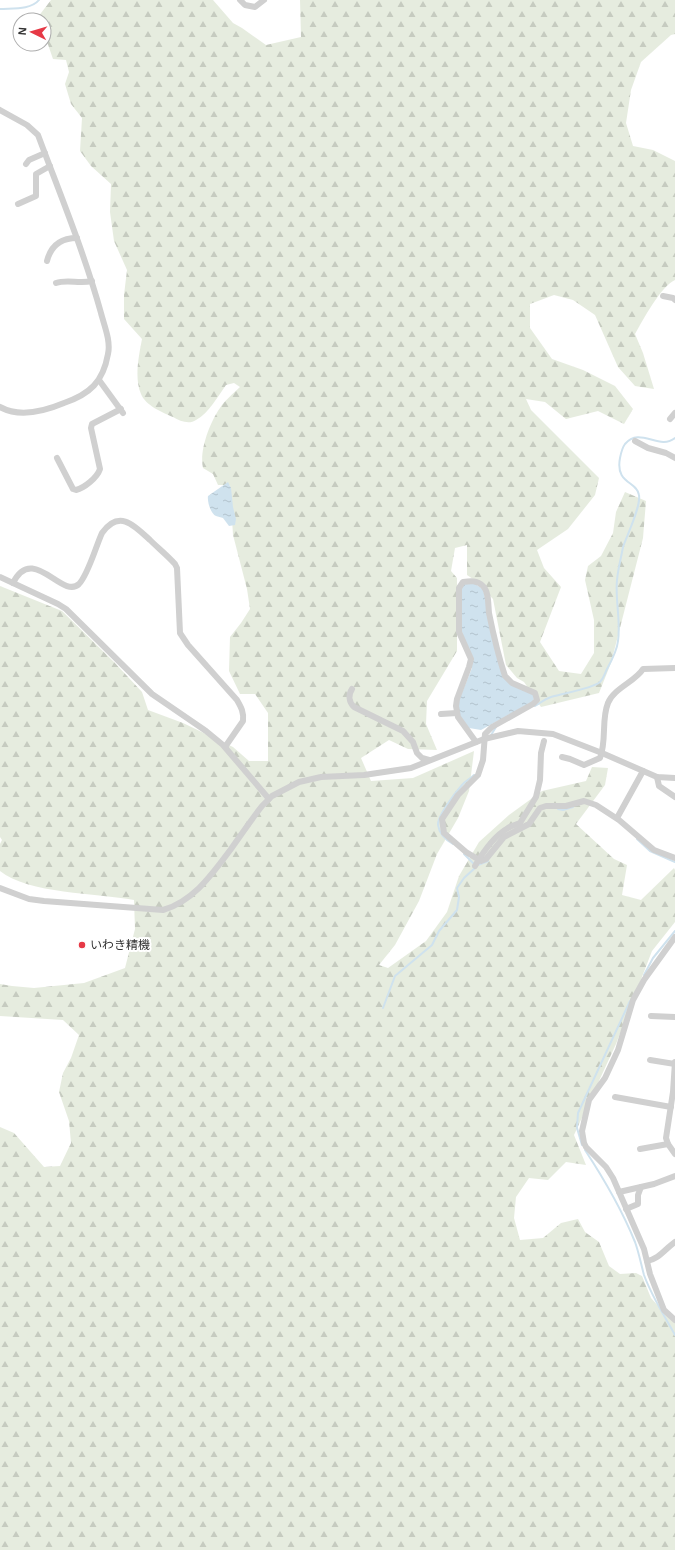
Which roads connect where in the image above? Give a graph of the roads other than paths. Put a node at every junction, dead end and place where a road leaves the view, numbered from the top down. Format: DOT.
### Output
graph roads {
  1 [pos="240,0"];
  2 [pos="264,0"];
  3 [pos="0,110"];
  4 [pos="45,153"];
  5 [pos="26,164"];
  6 [pos="50,166"];
  7 [pos="18,204"];
  8 [pos="77,238"];
  9 [pos="47,261"];
  10 [pos="92,281"];
  11 [pos="56,283"];
  12 [pos="662,296"];
  13 [pos="675,300"];
  14 [pos="99,380"];
  15 [pos="0,407"];
  16 [pos="675,412"];
  17 [pos="670,419"];
  18 [pos="635,441"];
  19 [pos="57,458"];
  20 [pos="675,458"];
  21 [pos="0,577"];
  22 [pos="13,583"];
  23 [pos="675,668"];
  24 [pos="352,689"];
  25 [pos="458,713"];
  26 [pos="442,714"];
  27 [pos="484,739"];
  28 [pos="476,742"];
  29 [pos="544,742"];
  30 [pos="225,747"];
  31 [pos="602,753"];
  32 [pos="562,757"];
  33 [pos="429,760"];
  34 [pos="643,771"];
  35 [pos="657,777"];
  36 [pos="675,778"];
  37 [pos="675,797"];
  38 [pos="269,798"];
  39 [pos="617,818"];
  40 [pos="675,858"];
  41 [pos="477,863"];
  42 [pos="0,888"];
  43 [pos="675,937"];
  44 [pos="651,1016"];
  45 [pos="675,1017"];
  46 [pos="650,1060"];
  47 [pos="675,1063"];
  48 [pos="615,1097"];
  49 [pos="671,1106"];
  50 [pos="668,1144"];
  51 [pos="640,1149"];
  52 [pos="675,1154"];
  53 [pos="675,1176"];
  54 [pos="641,1187"];
  55 [pos="619,1192"];
  56 [pos="626,1209"];
  57 [pos="675,1242"];
  58 [pos="647,1261"];
  59 [pos="675,1320"];
  1 -- 2 [label="street"];
  3 -- 4 [label="street"];
  4 -- 5 [label="street"];
  4 -- 6 [label="street"];
  6 -- 7 [label="street"];
  6 -- 8 [label="street"];
  8 -- 9 [label="street"];
  8 -- 10 [label="street"];
  10 -- 11 [label="street"];
  10 -- 14 [label="street"];
  12 -- 13 [label="street"];
  14 -- 15 [label="street"];
  14 -- 19 [label="street"];
  16 -- 17 [label="street"];
  18 -- 20 [label="street"];
  21 -- 22 [label="street"];
  22 -- 30 [label="street"];
  22 -- 30 [label="street"];
  23 -- 31 [label="street"];
  24 -- 33 [label="street"];
  25 -- 26 [label="street"];
  25 -- 27 [label="street"];
  25 -- 28 [label="street"];
  27 -- 28 [label="street"];
  27 -- 31 [label="street"];
  27 -- 41 [label="street"];
  28 -- 33 [label="street"];
  29 -- 41 [label="street"];
  30 -- 38 [label="street"];
  31 -- 32 [label="street"];
  31 -- 34 [label="street"];
  33 -- 38 [label="street"];
  34 -- 35 [label="street"];
  34 -- 39 [label="street"];
  35 -- 36 [label="street"];
  35 -- 37 [label="street"];
  38 -- 42 [label="street"];
  39 -- 40 [label="street"];
  39 -- 41 [label="street"];
  43 -- 55 [label="street"];
  44 -- 45 [label="street"];
  46 -- 47 [label="street"];
  47 -- 49 [label="street"];
  48 -- 49 [label="street"];
  49 -- 50 [label="street"];
  50 -- 51 [label="street"];
  50 -- 52 [label="street"];
  53 -- 54 [label="street"];
  54 -- 55 [label="street"];
  54 -- 56 [label="street"];
  55 -- 56 [label="street"];
  56 -- 58 [label="street"];
  57 -- 58 [label="street"];
  58 -- 59 [label="street"];
}
